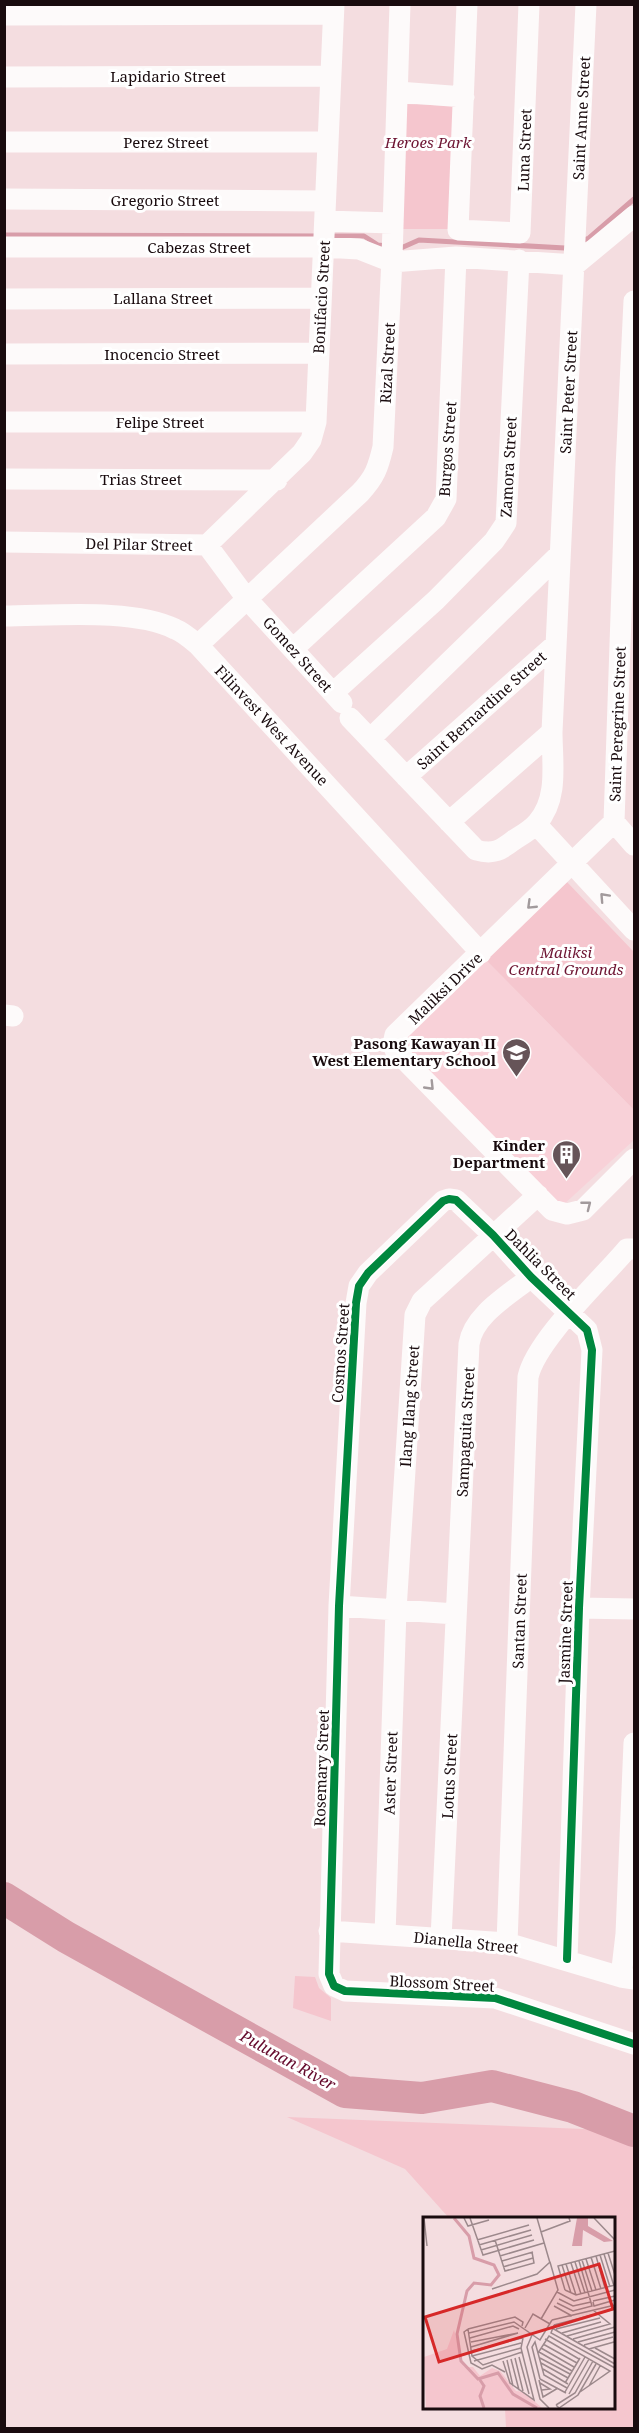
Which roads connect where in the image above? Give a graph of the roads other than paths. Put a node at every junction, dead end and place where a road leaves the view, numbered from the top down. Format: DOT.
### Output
graph roads {
  1 [pos="400,4"];
  2 [pos="467,4"];
  3 [pos="529,4"];
  4 [pos="586,4"];
  5 [pos="333,9"];
  6 [pos="4,15"];
  7 [pos="4,76"];
  8 [pos="331,76"];
  9 [pos="398,92"];
  10 [pos="464,97"];
  11 [pos="4,142"];
  12 [pos="328,142"];
  13 [pos="4,199"];
  14 [pos="634,216"];
  15 [pos="324,227"];
  16 [pos="393,229"];
  17 [pos="576,231"];
  18 [pos="4,247"];
  19 [pos="456,257"];
  20 [pos="575,259"];
  21 [pos="392,260"];
  22 [pos="519,260"];
  23 [pos="321,298"];
  24 [pos="4,299"];
  25 [pos="634,301"];
  26 [pos="319,353"];
  27 [pos="4,354"];
  28 [pos="4,422"];
  29 [pos="316,422"];
  30 [pos="4,479"];
  31 [pos="277,480"];
  32 [pos="4,542"];
  33 [pos="207,545"];
  34 [pos="560,554"];
  35 [pos="247,599"];
  36 [pos="4,616"];
  37 [pos="556,644"];
  38 [pos="198,645"];
  39 [pos="293,649"];
  40 [pos="333,693"];
  41 [pos="552,732"];
  42 [pos="370,740"];
  43 [pos="406,777"];
  44 [pos="449,822"];
  45 [pos="614,822"];
  46 [pos="536,824"];
  47 [pos="634,845"];
  48 [pos="573,864"];
  49 [pos="634,930"];
  50 [pos="481,953"];
  51 [pos="634,1159"];
  52 [pos="538,1195"];
  53 [pos="492,1234"];
  54 [pos="634,1249"];
  55 [pos="531,1277"];
  56 [pos="571,1313"];
  57 [pos="339,1606"];
  58 [pos="579,1608"];
  59 [pos="634,1609"];
  60 [pos="396,1610"];
  61 [pos="456,1614"];
  62 [pos="634,1743"];
  63 [pos="329,1931"];
  64 [pos="385,1935"];
  65 [pos="441,1939"];
  66 [pos="507,1943"];
  67 [pos="567,1959"];
  68 [pos="628,1978"];
  69 [pos="634,2044"];
  1 -- 9 [label="street, Rizal Street"];
  2 -- 10 [label="street"];
  3 -- 10 [label="street, Luna Street"];
  4 -- 17 [label="street, Saint Anne Street"];
  5 -- 6 [label="street"];
  5 -- 8 [label="street, Bonifacio Street"];
  7 -- 8 [label="street, Lapidario Street"];
  8 -- 12 [label="street, Bonifacio Street"];
  9 -- 10 [label="street"];
  9 -- 16 [label="street, Rizal Street"];
  11 -- 12 [label="street, Perez Street"];
  12 -- 15 [label="street, Bonifacio Street"];
  13 -- 15 [label="street, Gregorio Street"];
  14 -- 20 [label="street"];
  15 -- 16 [label="street, Cabezas Street"];
  15 -- 18 [label="street, Cabezas Street"];
  15 -- 21 [label="street, Cabezas Street"];
  15 -- 23 [label="street, Bonifacio Street"];
  16 -- 21 [label="street, Rizal Street"];
  17 -- 20 [label="street, Saint Peter Street"];
  19 -- 21 [label="street"];
  19 -- 22 [label="street"];
  19 -- 39 [label="street, Burgos Street"];
  20 -- 22 [label="street"];
  20 -- 34 [label="street, Saint Peter Street"];
  21 -- 35 [label="street, Rizal Street"];
  22 -- 40 [label="street, Zamora Street"];
  23 -- 24 [label="street, Lallana Street"];
  23 -- 26 [label="street, Bonifacio Street"];
  25 -- 45 [label="street, Saint Peregrine Street"];
  26 -- 27 [label="street, Inocencio Street"];
  26 -- 29 [label="street, Bonifacio Street"];
  28 -- 29 [label="street, Felipe Street"];
  29 -- 31 [label="street, Bonifacio Street"];
  30 -- 31 [label="street, Trias Street"];
  31 -- 33 [label="street, Bonifacio Street"];
  32 -- 33 [label="street, Del Pilar Street"];
  33 -- 35 [label="street, Del Pilar Street"];
  34 -- 37 [label="street, Saint Peter Street"];
  34 -- 42 [label="street"];
  35 -- 38 [label="street, Rizal Street"];
  35 -- 39 [label="street, Gomez Street"];
  36 -- 38 [label="street, Filinvest West Avenue"];
  37 -- 41 [label="street, Saint Peter Street"];
  37 -- 43 [label="street, Saint Bernardine Street"];
  38 -- 50 [label="street, Filinvest West Avenue"];
  39 -- 40 [label="street, Gomez Street"];
  40 -- 42 [label="street, Gomez Street"];
  41 -- 44 [label="street"];
  41 -- 46 [label="street, Saint Peter Street"];
  42 -- 43 [label="street, Gomez Street"];
  43 -- 44 [label="street, Gomez Street"];
  44 -- 46 [label="street, Gomez Street"];
  45 -- 47 [label="street"];
  45 -- 48 [label="street, Maliksi Drive"];
  46 -- 48 [label="street"];
  49 -- 48 [label="street, one-way"];
  48 -- 50 [label="street, Maliksi Drive, one-way"];
  50 -- 52 [label="street, Maliksi Drive, one-way"];
  52 -- 51 [label="street, Maliksi Drive, one-way"];
  52 -- 53 [label="street, Ilang Ilang Street"];
  53 -- 55 [label="street, Dahlia Street"];
  53 -- 57 [label="street, Cosmos Street"];
  53 -- 60 [label="street, Ilang Ilang Street"];
  54 -- 56 [label="street, Dahlia Street"];
  55 -- 56 [label="street, Dahlia Street"];
  55 -- 61 [label="street, Sampaguita Street"];
  56 -- 58 [label="street, Jasmine Street"];
  56 -- 66 [label="street, Santan Street"];
  57 -- 60 [label="street"];
  57 -- 63 [label="street, Rosemary Street"];
  58 -- 59 [label="street"];
  58 -- 67 [label="street, Jasmine Street"];
  60 -- 61 [label="street"];
  60 -- 64 [label="street, Aster Street"];
  61 -- 65 [label="street, Lotus Street"];
  62 -- 68 [label="street"];
  63 -- 64 [label="street, Dianella Street"];
  63 -- 69 [label="street, Blossom Street"];
  64 -- 65 [label="street, Dianella Street"];
  65 -- 66 [label="street, Dianella Street"];
  66 -- 67 [label="street, Dianella Street"];
  67 -- 68 [label="street, Dianella Street"];
}
